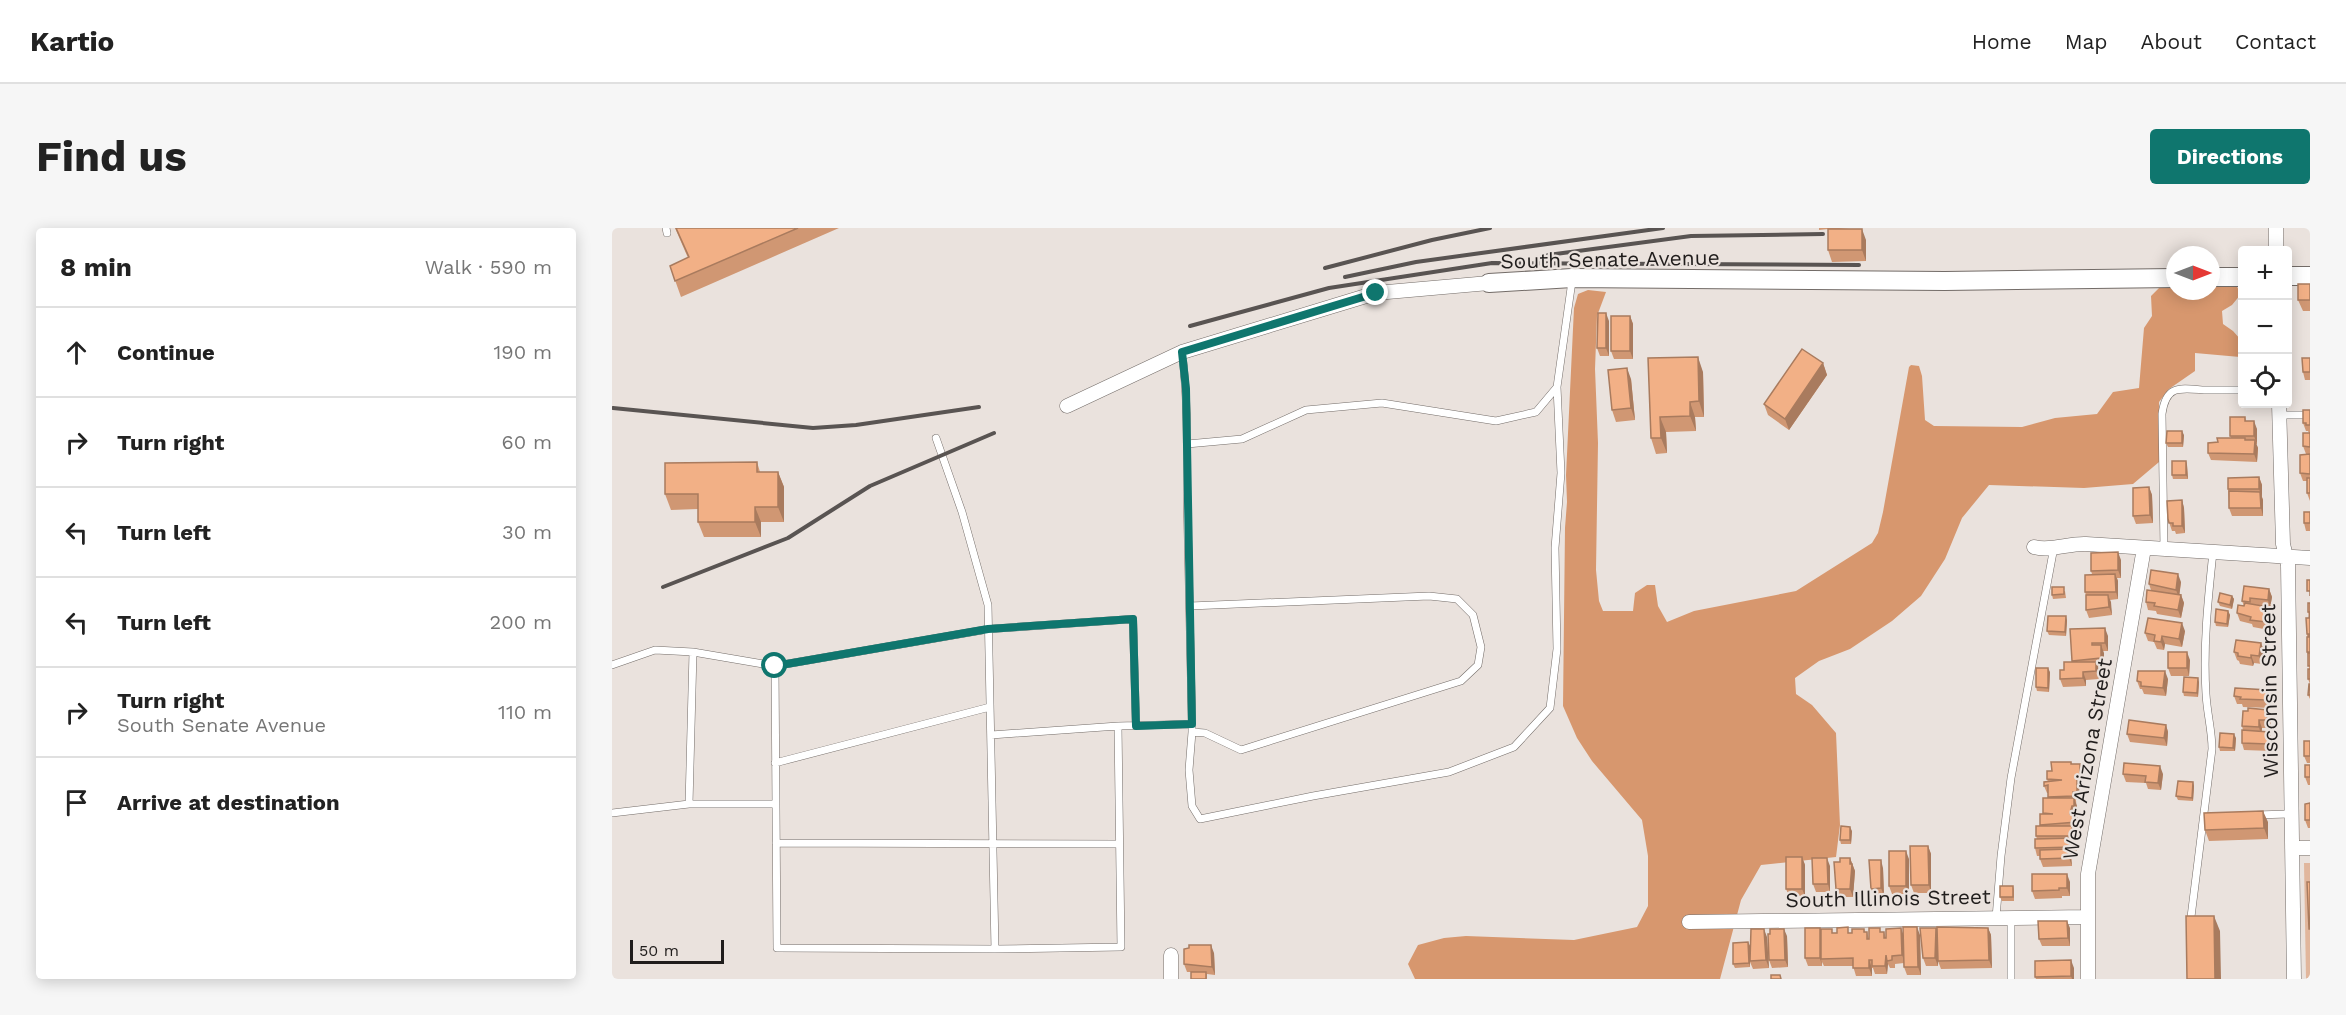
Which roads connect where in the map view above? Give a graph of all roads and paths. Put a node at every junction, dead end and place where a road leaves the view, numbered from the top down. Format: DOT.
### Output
graph roads {
  1 [pos="2276,228"];
  2 [pos="2276,246"];
  3 [pos="2292,276"];
  4 [pos="2310,276"];
  5 [pos="2220,277"];
  6 [pos="2238,277"];
  7 [pos="1572,278"];
  8 [pos="2166,278"];
  9 [pos="1489,283"];
  10 [pos="1182,352"];
  11 [pos="1557,387"];
  12 [pos="2238,390"];
  13 [pos="1067,406"];
  14 [pos="2280,409"];
  15 [pos="2310,415"];
  16 [pos="936,438"];
  17 [pos="1186,444"];
  18 [pos="2034,547"];
  19 [pos="2054,547"];
  20 [pos="2144,548"];
  21 [pos="2164,549"];
  22 [pos="2213,552"];
  23 [pos="2286,556"];
  24 [pos="2310,558"];
  25 [pos="1190,606"];
  26 [pos="988,629"];
  27 [pos="693,652"];
  28 [pos="612,665"];
  29 [pos="775,666"];
  30 [pos="990,706"];
  31 [pos="1118,726"];
  32 [pos="1136,726"];
  33 [pos="1192,728"];
  34 [pos="991,735"];
  35 [pos="776,763"];
  36 [pos="689,804"];
  37 [pos="776,804"];
  38 [pos="612,813"];
  39 [pos="2292,814"];
  40 [pos="2247,815"];
  41 [pos="2203,817"];
  42 [pos="2214,817"];
  43 [pos="776,843"];
  44 [pos="993,844"];
  45 [pos="1119,844"];
  46 [pos="2292,848"];
  47 [pos="2310,848"];
  48 [pos="2087,917"];
  49 [pos="1996,918"];
  50 [pos="2011,918"];
  51 [pos="1689,921"];
  52 [pos="2190,932"];
  53 [pos="995,949"];
  54 [pos="1170,955"];
  55 [pos="1170,979"];
  56 [pos="2011,979"];
  57 [pos="2088,979"];
  58 [pos="2294,979"];
  1 -- 2 [label="street"];
  3 -- 4 [label="street"];
  5 -- 6 [label="street"];
  7 -- 8 [label="street, South Senate Avenue"];
  7 -- 9 [label="street, South Senate Avenue"];
  7 -- 11 [label="lane"];
  9 -- 10 [label="street, South Senate Avenue"];
  10 -- 13 [label="street, South Senate Avenue"];
  10 -- 17 [label="lane"];
  11 -- 17 [label="lane"];
  11 -- 33 [label="lane"];
  12 -- 21 [label="lane"];
  14 -- 15 [label="lane"];
  14 -- 23 [label="street, Wisconsin Street"];
  16 -- 26 [label="lane"];
  17 -- 25 [label="lane"];
  18 -- 19 [label="street"];
  19 -- 20 [label="street"];
  19 -- 49 [label="lane"];
  20 -- 21 [label="street"];
  20 -- 48 [label="street, West Arizona Street"];
  21 -- 22 [label="street"];
  22 -- 23 [label="street"];
  22 -- 41 [label="lane"];
  23 -- 24 [label="street"];
  23 -- 39 [label="street, Wisconsin Street"];
  25 -- 33 [label="lane"];
  25 -- 33 [label="lane"];
  26 -- 29 [label="lane"];
  26 -- 30 [label="lane"];
  26 -- 32 [label="lane"];
  27 -- 28 [label="lane"];
  27 -- 29 [label="lane"];
  27 -- 36 [label="lane"];
  29 -- 35 [label="lane"];
  30 -- 34 [label="lane"];
  30 -- 35 [label="lane"];
  31 -- 32 [label="lane"];
  31 -- 34 [label="lane"];
  31 -- 45 [label="lane"];
  32 -- 33 [label="lane"];
  34 -- 44 [label="lane"];
  35 -- 37 [label="lane"];
  36 -- 37 [label="lane"];
  36 -- 38 [label="lane"];
  37 -- 43 [label="lane"];
  39 -- 40 [label="lane"];
  39 -- 46 [label="street, Wisconsin Street"];
  41 -- 42 [label="lane"];
  41 -- 52 [label="lane"];
  43 -- 44 [label="lane"];
  43 -- 53 [label="lane"];
  44 -- 45 [label="lane"];
  44 -- 53 [label="lane"];
  45 -- 53 [label="lane"];
  46 -- 47 [label="street"];
  46 -- 58 [label="street, Wisconsin Street"];
  48 -- 50 [label="street, South Illinois Street"];
  48 -- 57 [label="street, West Arizona Street"];
  49 -- 50 [label="street, South Illinois Street"];
  49 -- 51 [label="street, South Illinois Street"];
  50 -- 56 [label="lane"];
  54 -- 55 [label="street"];
}
